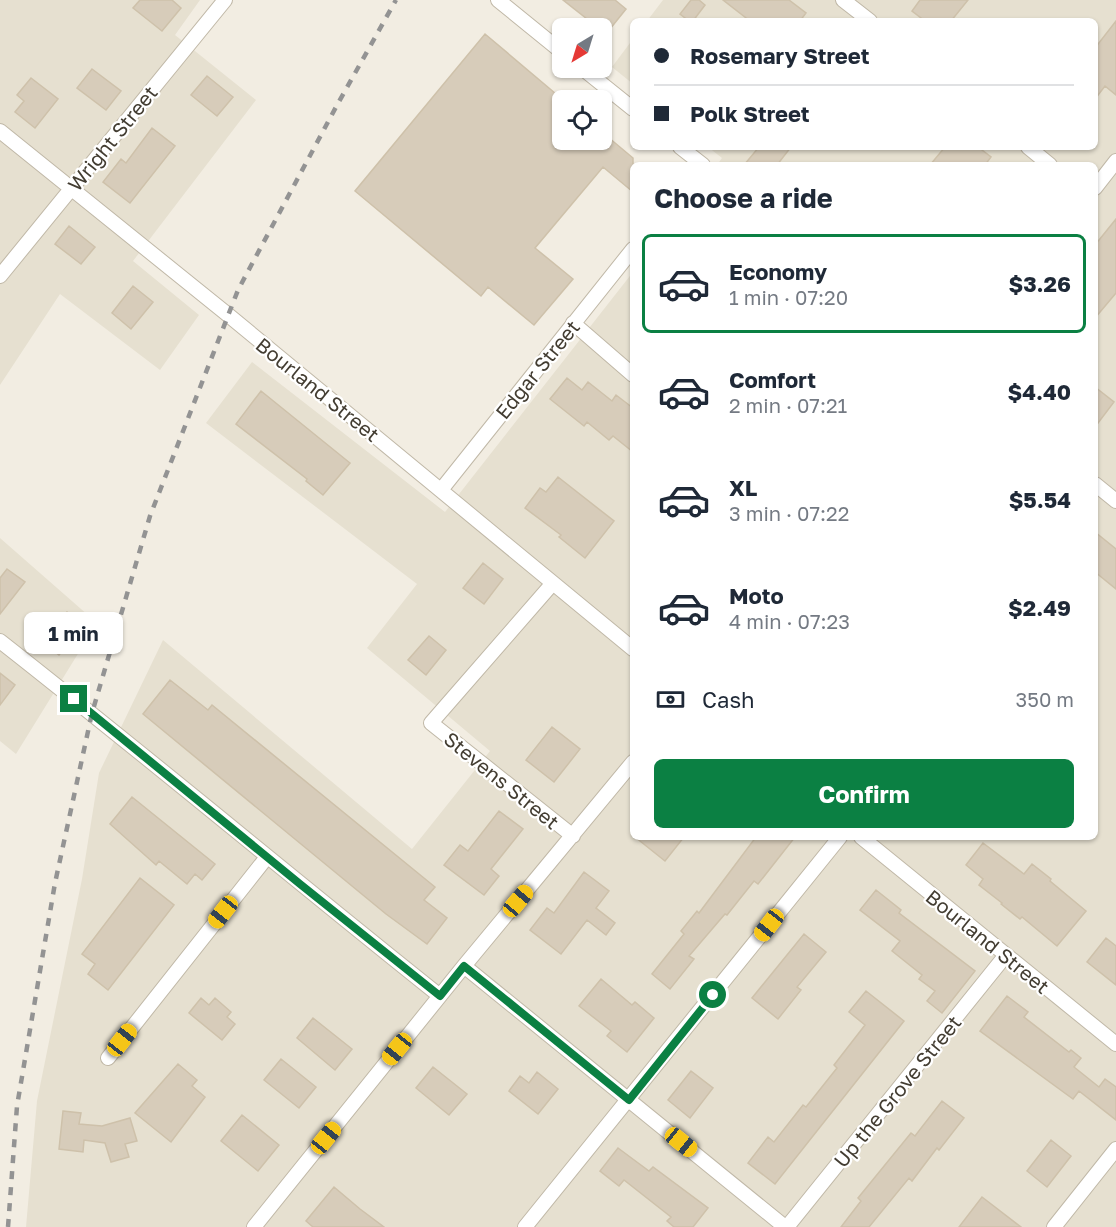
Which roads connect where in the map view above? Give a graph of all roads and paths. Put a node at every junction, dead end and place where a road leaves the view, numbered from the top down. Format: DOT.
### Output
graph roads {
  1 [pos="225,0"];
  2 [pos="498,0"];
  3 [pos="843,0"];
  4 [pos="866,18"];
  5 [pos="552,44"];
  6 [pos="594,78"];
  7 [pos="630,107"];
  8 [pos="0,131"];
  9 [pos="684,150"];
  10 [pos="1032,150"];
  11 [pos="698,162"];
  12 [pos="1046,162"];
  13 [pos="1114,168"];
  14 [pos="1098,185"];
  15 [pos="72,188"];
  16 [pos="630,253"];
  17 [pos="0,276"];
  18 [pos="573,323"];
  19 [pos="630,372"];
  20 [pos="1098,486"];
  21 [pos="441,490"];
  22 [pos="1116,501"];
  23 [pos="553,583"];
  24 [pos="0,641"];
  25 [pos="630,647"];
  26 [pos="630,766"];
  27 [pos="573,836"];
  28 [pos="838,840"];
  29 [pos="865,840"];
  30 [pos="267,857"];
  31 [pos="1006,955"];
  32 [pos="464,966"];
  33 [pos="440,996"];
  34 [pos="1116,1044"];
  35 [pos="108,1058"];
  36 [pos="629,1100"];
  37 [pos="1116,1149"];
  38 [pos="254,1227"];
  39 [pos="525,1227"];
  40 [pos="786,1227"];
  41 [pos="1054,1227"];
  1 -- 15 [label="street, Wright Street"];
  2 -- 5 [label="street"];
  3 -- 4 [label="street"];
  6 -- 7 [label="street"];
  8 -- 15 [label="street, Bourland Street"];
  9 -- 11 [label="street"];
  10 -- 12 [label="street"];
  13 -- 14 [label="street"];
  15 -- 17 [label="street, Wright Street"];
  15 -- 21 [label="street, Bourland Street"];
  16 -- 18 [label="street, Edgar Street"];
  18 -- 19 [label="street"];
  18 -- 21 [label="street, Edgar Street"];
  20 -- 22 [label="street"];
  21 -- 23 [label="street, Bourland Street"];
  23 -- 25 [label="street, Bourland Street"];
  23 -- 27 [label="street, Stevens Street"];
  24 -- 30 [label="street"];
  26 -- 27 [label="street"];
  27 -- 32 [label="street"];
  28 -- 36 [label="street"];
  29 -- 31 [label="street, Bourland Street"];
  30 -- 33 [label="street"];
  30 -- 35 [label="street"];
  31 -- 34 [label="street, Bourland Street"];
  31 -- 40 [label="street, Up the Grove Street"];
  32 -- 33 [label="street"];
  32 -- 36 [label="street"];
  33 -- 38 [label="street"];
  36 -- 39 [label="street"];
  36 -- 40 [label="street"];
  37 -- 41 [label="street"];
}
